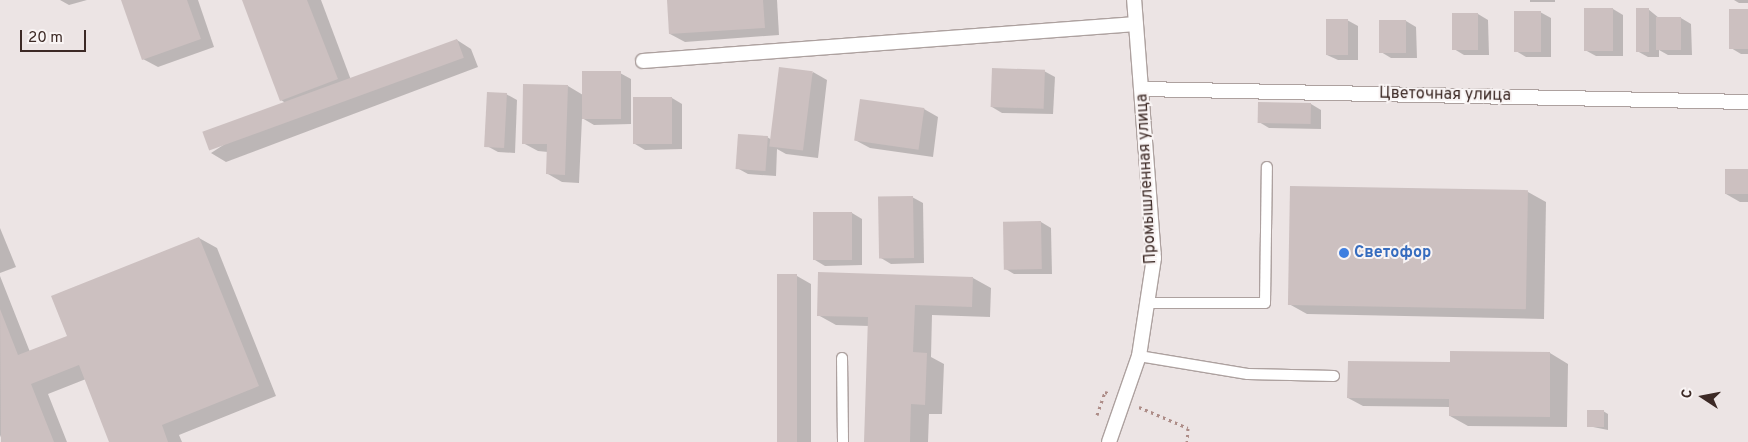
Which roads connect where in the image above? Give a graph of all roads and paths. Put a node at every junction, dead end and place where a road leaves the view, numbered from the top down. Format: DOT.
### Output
graph roads {
  1 [pos="1134,0"];
  2 [pos="1136,24"];
  3 [pos="643,61"];
  4 [pos="1142,88"];
  5 [pos="1748,102"];
  6 [pos="1267,167"];
  7 [pos="1149,303"];
  8 [pos="1139,356"];
  9 [pos="842,358"];
  10 [pos="1334,376"];
  11 [pos="843,442"];
  12 [pos="1109,442"];
  1 -- 2 [label="street, Промышленная улица"];
  2 -- 3 [label="street"];
  2 -- 4 [label="street, Промышленная улица"];
  4 -- 5 [label="street, Цветочная улица"];
  4 -- 7 [label="street, Промышленная улица"];
  6 -- 7 [label="lane"];
  7 -- 8 [label="street, Промышленная улица"];
  8 -- 10 [label="lane"];
  8 -- 12 [label="street, Промышленная улица"];
  9 -- 11 [label="lane"];
}
